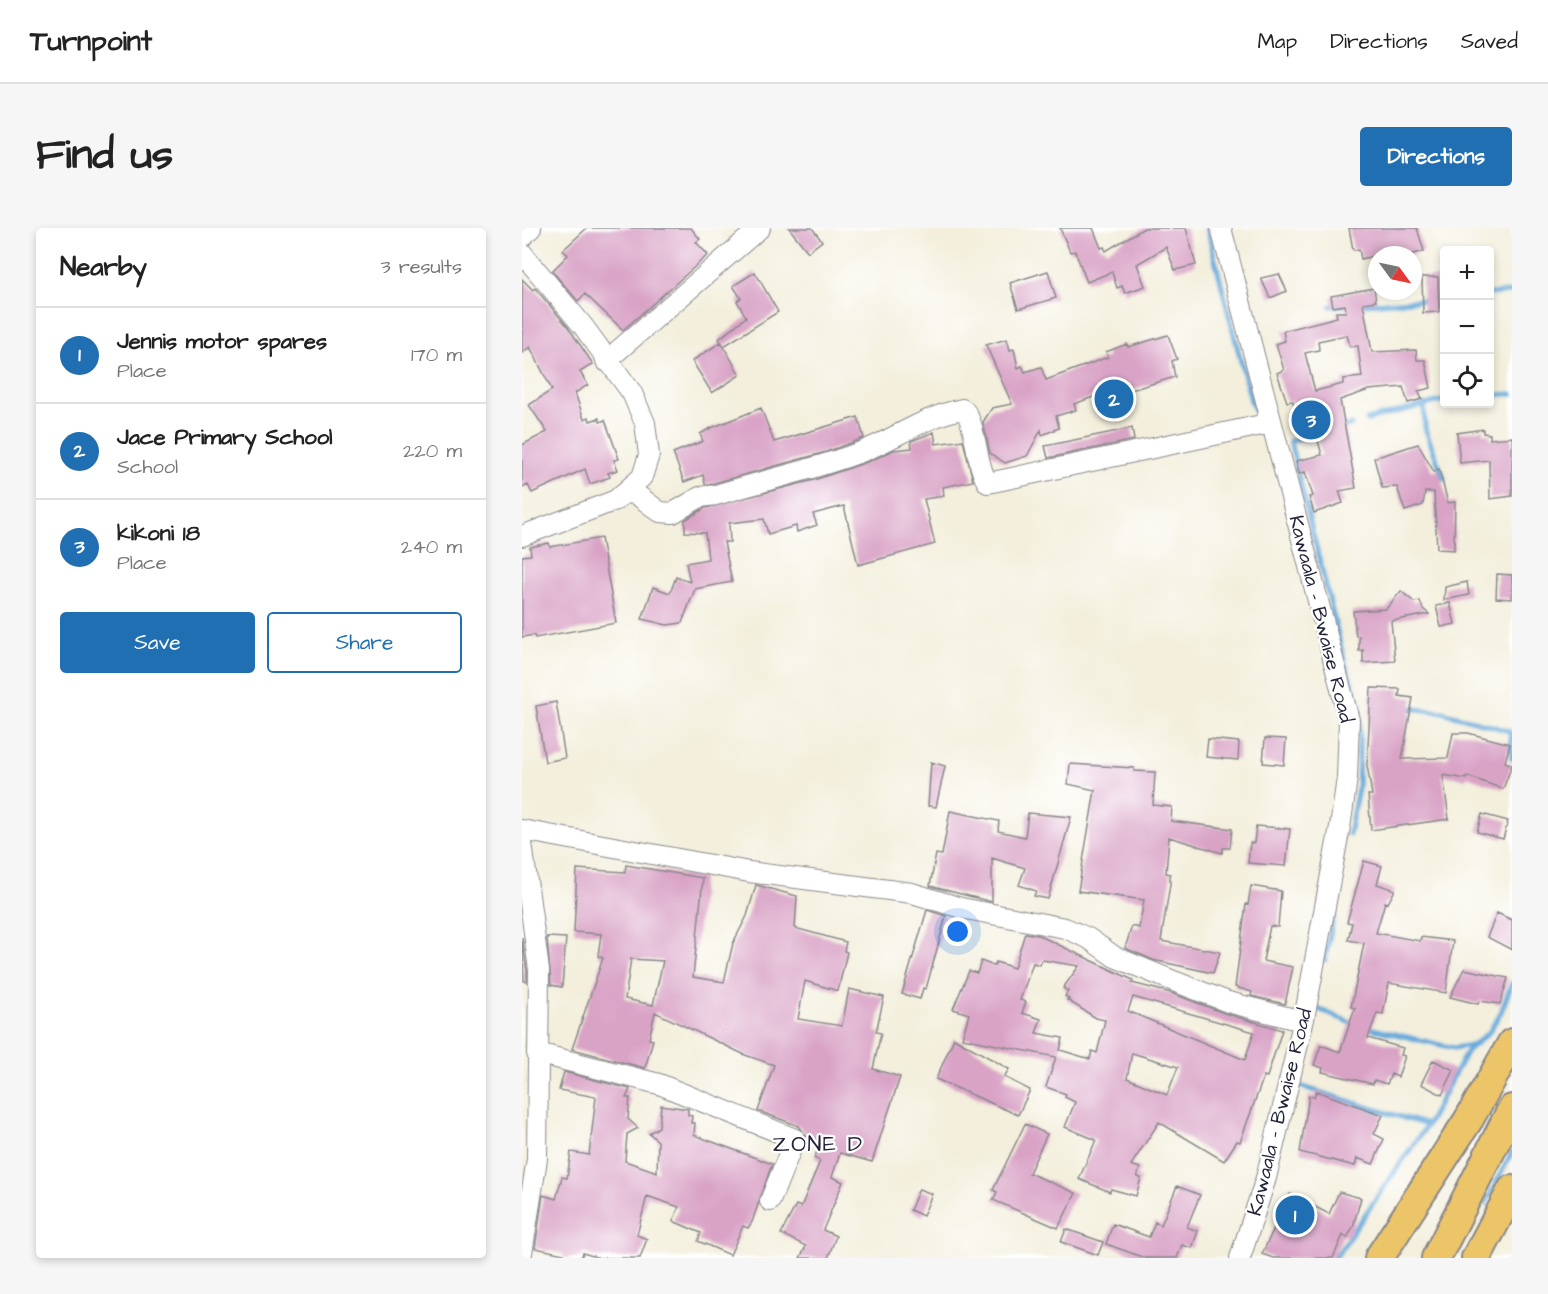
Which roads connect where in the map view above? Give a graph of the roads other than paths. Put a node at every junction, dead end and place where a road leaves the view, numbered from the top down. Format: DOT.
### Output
graph roads {
  1 [pos="531,228"];
  2 [pos="760,228"];
  3 [pos="1221,228"];
  4 [pos="522,237"];
  5 [pos="522,253"];
  6 [pos="606,361"];
  7 [pos="1269,415"];
  8 [pos="626,493"];
  9 [pos="522,536"];
  10 [pos="522,830"];
  11 [pos="522,843"];
  12 [pos="1304,1019"];
  13 [pos="1512,1043"];
  14 [pos="537,1053"];
  15 [pos="1512,1109"];
  16 [pos="1512,1190"];
  17 [pos="770,1201"];
  18 [pos="522,1253"];
  19 [pos="1240,1258"];
  20 [pos="1379,1258"];
  21 [pos="1436,1258"];
  22 [pos="1476,1258"];
  1 -- 4 [label="street"];
  2 -- 6 [label="street"];
  3 -- 7 [label="street, Kawaala - Bwaise Road"];
  5 -- 6 [label="street"];
  6 -- 8 [label="street"];
  7 -- 8 [label="street"];
  7 -- 12 [label="street, Kawaala - Bwaise Road"];
  8 -- 9 [label="street"];
  10 -- 12 [label="street"];
  11 -- 14 [label="street"];
  12 -- 19 [label="street, Kawaala - Bwaise Road"];
  13 -- 20 [label="highway"];
  14 -- 17 [label="street"];
  14 -- 18 [label="street"];
  15 -- 21 [label="highway"];
  16 -- 22 [label="highway"];
}
